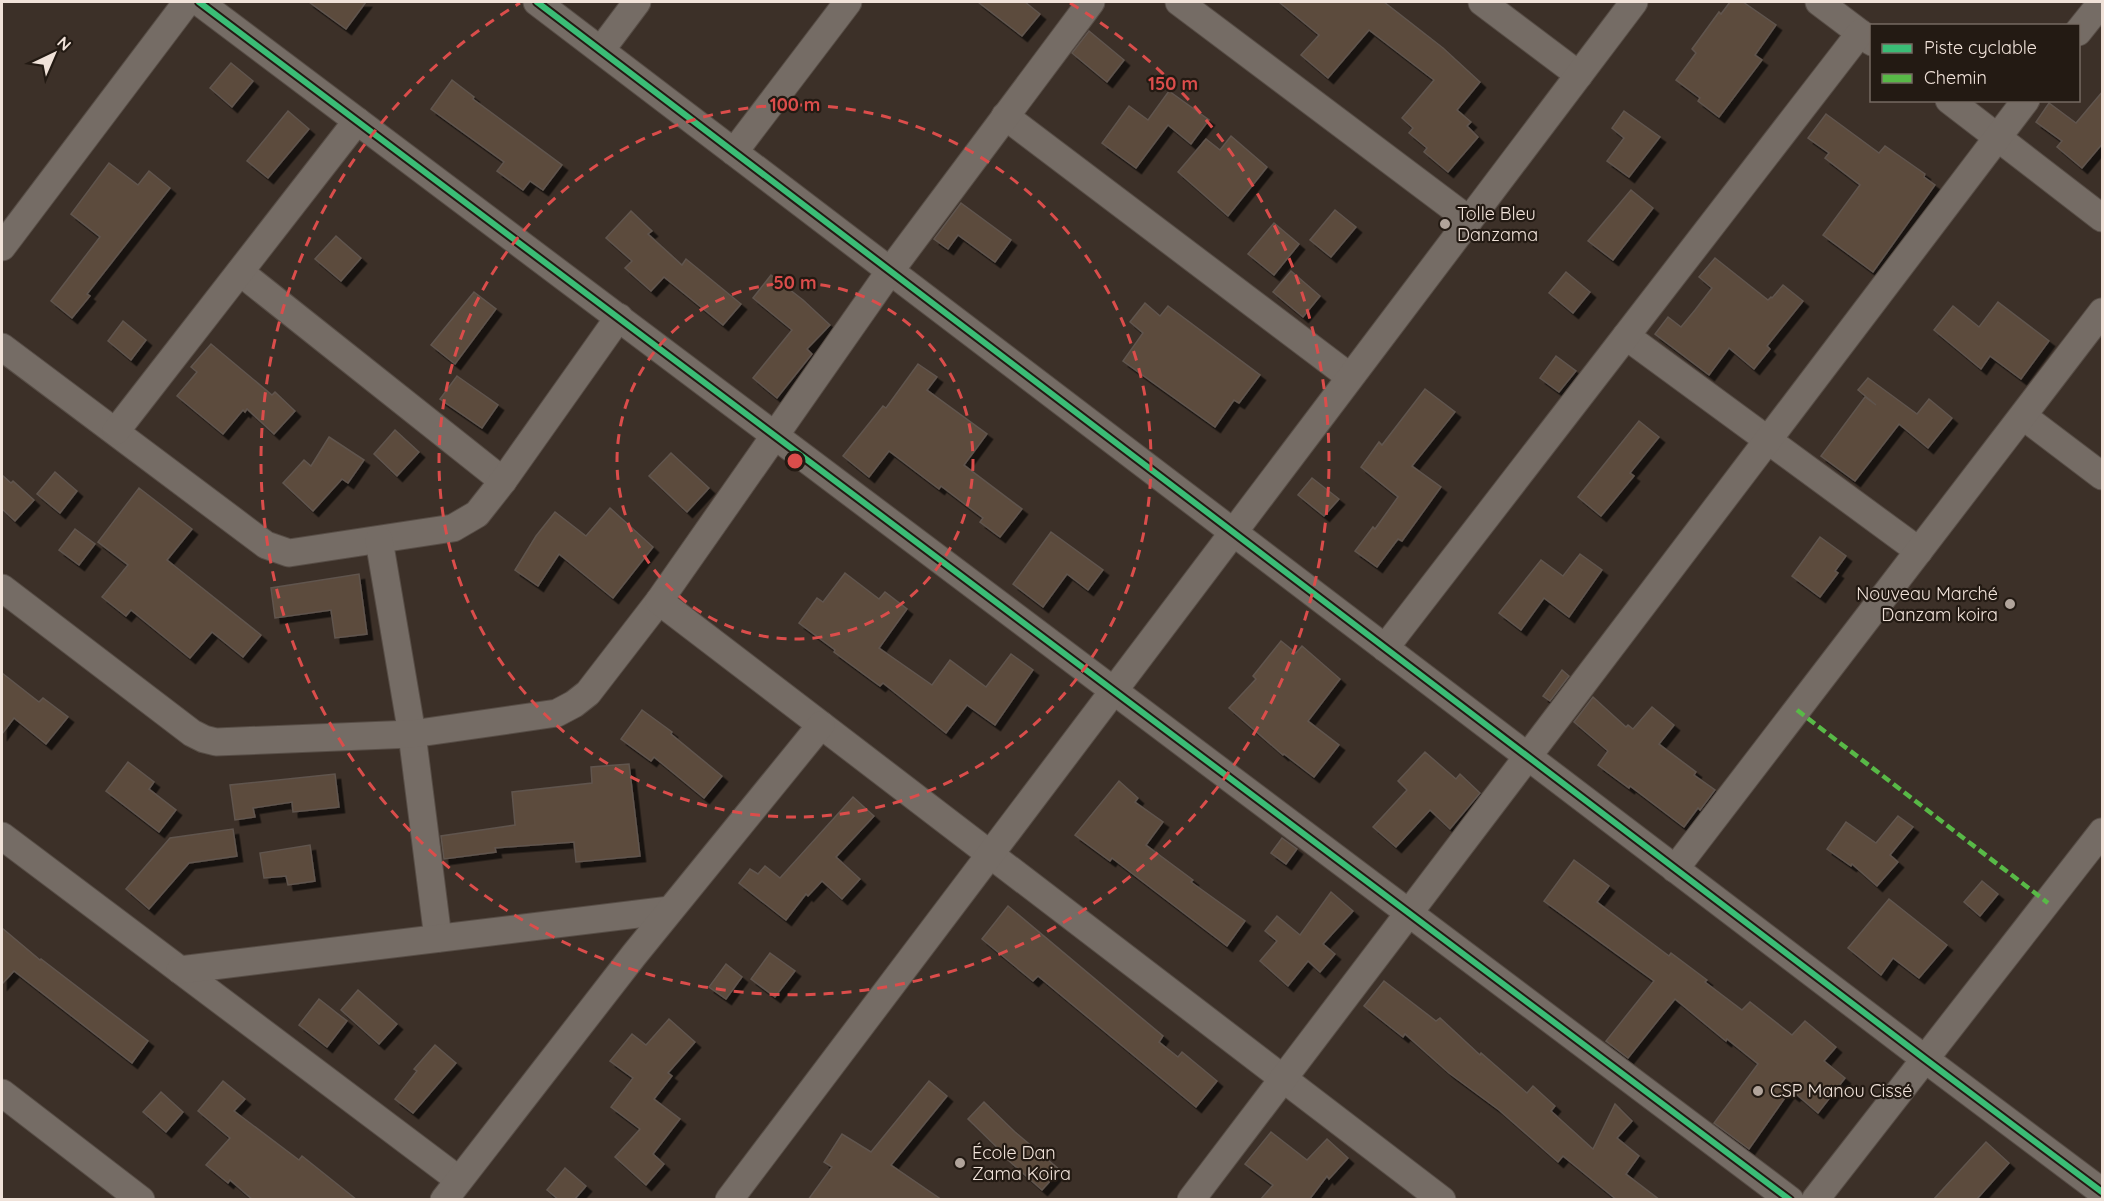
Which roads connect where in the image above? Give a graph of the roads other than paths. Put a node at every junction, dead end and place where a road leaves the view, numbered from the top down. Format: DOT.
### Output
graph roads {
  1 [pos="187,2"];
  2 [pos="199,2"];
  3 [pos="537,2"];
  4 [pos="637,2"];
  5 [pos="848,2"];
  6 [pos="1091,2"];
  7 [pos="1179,2"];
  8 [pos="1482,2"];
  9 [pos="1634,2"];
  10 [pos="1818,2"];
  11 [pos="2102,2"];
  12 [pos="2080,31"];
  13 [pos="1866,37"];
  14 [pos="601,50"];
  15 [pos="1579,75"];
  16 [pos="1952,102"];
  17 [pos="2025,102"];
  18 [pos="1005,117"];
  19 [pos="357,121"];
  20 [pos="1998,138"];
  21 [pos="734,152"];
  22 [pos="2103,218"];
  23 [pos="1469,220"];
  24 [pos="2,248"];
  25 [pos="890,271"];
  26 [pos="240,272"];
  27 [pos="2103,312"];
  28 [pos="618,317"];
  29 [pos="1626,336"];
  30 [pos="2,347"];
  31 [pos="1350,377"];
  32 [pos="2023,416"];
  33 [pos="116,431"];
  34 [pos="775,436"];
  35 [pos="1768,440"];
  36 [pos="2103,476"];
  37 [pos="503,481"];
  38 [pos="1233,532"];
  39 [pos="379,540"];
  40 [pos="1919,551"];
  41 [pos="2,590"];
  42 [pos="659,601"];
  43 [pos="1385,648"];
  44 [pos="1114,690"];
  45 [pos="821,725"];
  46 [pos="412,734"];
  47 [pos="1528,757"];
  48 [pos="2103,832"];
  49 [pos="2,836"];
  50 [pos="990,854"];
  51 [pos="1675,869"];
  52 [pos="670,910"];
  53 [pos="1409,912"];
  54 [pos="438,938"];
  55 [pos="180,969"];
  56 [pos="1925,1059"];
  57 [pos="1283,1078"];
  58 [pos="2,1093"];
  59 [pos="2100,1186"];
  60 [pos="451,1190"];
  61 [pos="1433,1197"];
  62 [pos="141,1200"];
  63 [pos="729,1200"];
  64 [pos="1191,1200"];
  65 [pos="1790,1200"];
  66 [pos="1815,1200"];
  1 -- 24 [label="street"];
  2 -- 19 [label="street"];
  3 -- 14 [label="street"];
  4 -- 14 [label="street"];
  5 -- 21 [label="street"];
  6 -- 18 [label="street"];
  7 -- 23 [label="street"];
  8 -- 15 [label="street"];
  9 -- 15 [label="street"];
  10 -- 13 [label="street"];
  11 -- 12 [label="street"];
  13 -- 29 [label="street"];
  14 -- 21 [label="street"];
  15 -- 23 [label="street"];
  16 -- 20 [label="street"];
  17 -- 20 [label="street"];
  18 -- 25 [label="street"];
  18 -- 31 [label="street"];
  19 -- 26 [label="street"];
  19 -- 28 [label="street"];
  20 -- 22 [label="street"];
  20 -- 35 [label="street"];
  21 -- 25 [label="street"];
  23 -- 31 [label="street"];
  25 -- 34 [label="street"];
  25 -- 38 [label="street"];
  26 -- 33 [label="street"];
  26 -- 37 [label="street"];
  27 -- 32 [label="street"];
  28 -- 34 [label="street"];
  28 -- 37 [label="street"];
  29 -- 35 [label="street"];
  29 -- 43 [label="street"];
  30 -- 33 [label="street"];
  31 -- 38 [label="street"];
  32 -- 36 [label="street"];
  32 -- 40 [label="street"];
  33 -- 39 [label="street"];
  34 -- 42 [label="street"];
  34 -- 44 [label="street"];
  35 -- 40 [label="street"];
  35 -- 47 [label="street"];
  37 -- 39 [label="street"];
  38 -- 43 [label="street"];
  38 -- 44 [label="street"];
  39 -- 46 [label="street"];
  40 -- 51 [label="street"];
  41 -- 46 [label="street"];
  42 -- 45 [label="street"];
  42 -- 46 [label="street"];
  43 -- 47 [label="street"];
  44 -- 50 [label="street"];
  44 -- 53 [label="street"];
  45 -- 50 [label="street"];
  45 -- 52 [label="street"];
  46 -- 54 [label="street"];
  47 -- 51 [label="street"];
  47 -- 53 [label="street"];
  48 -- 56 [label="street"];
  49 -- 55 [label="street"];
  50 -- 57 [label="street"];
  50 -- 63 [label="street"];
  51 -- 56 [label="street"];
  52 -- 54 [label="street"];
  52 -- 60 [label="street"];
  53 -- 57 [label="street"];
  53 -- 65 [label="street"];
  54 -- 55 [label="street"];
  55 -- 60 [label="street"];
  56 -- 59 [label="street"];
  56 -- 66 [label="street"];
  57 -- 61 [label="street"];
  57 -- 64 [label="street"];
  58 -- 62 [label="street"];
}
